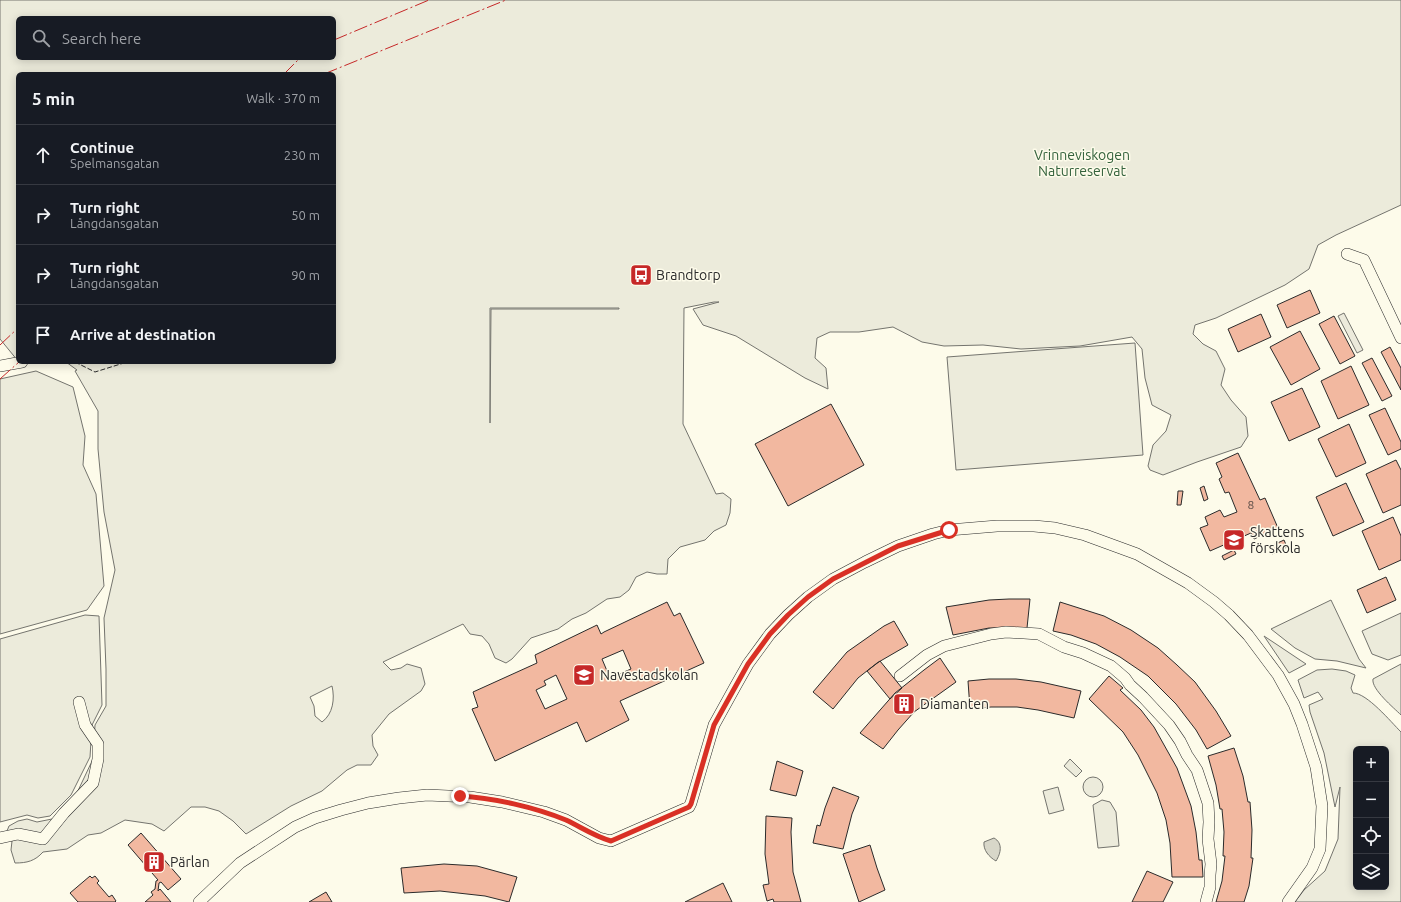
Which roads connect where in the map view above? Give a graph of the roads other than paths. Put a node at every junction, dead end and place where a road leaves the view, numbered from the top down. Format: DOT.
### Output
graph roads {
  1 [pos="1347,254"];
  2 [pos="1401,338"];
  3 [pos="16,363"];
  4 [pos="0,366"];
  5 [pos="900,676"];
  6 [pos="79,702"];
  7 [pos="0,838"];
  8 [pos="199,902"];
  9 [pos="1206,902"];
  10 [pos="1288,902"];
  1 -- 2 [label="street"];
  3 -- 4 [label="street"];
  5 -- 9 [label="street"];
  6 -- 7 [label="street"];
  8 -- 10 [label="street"];
}
